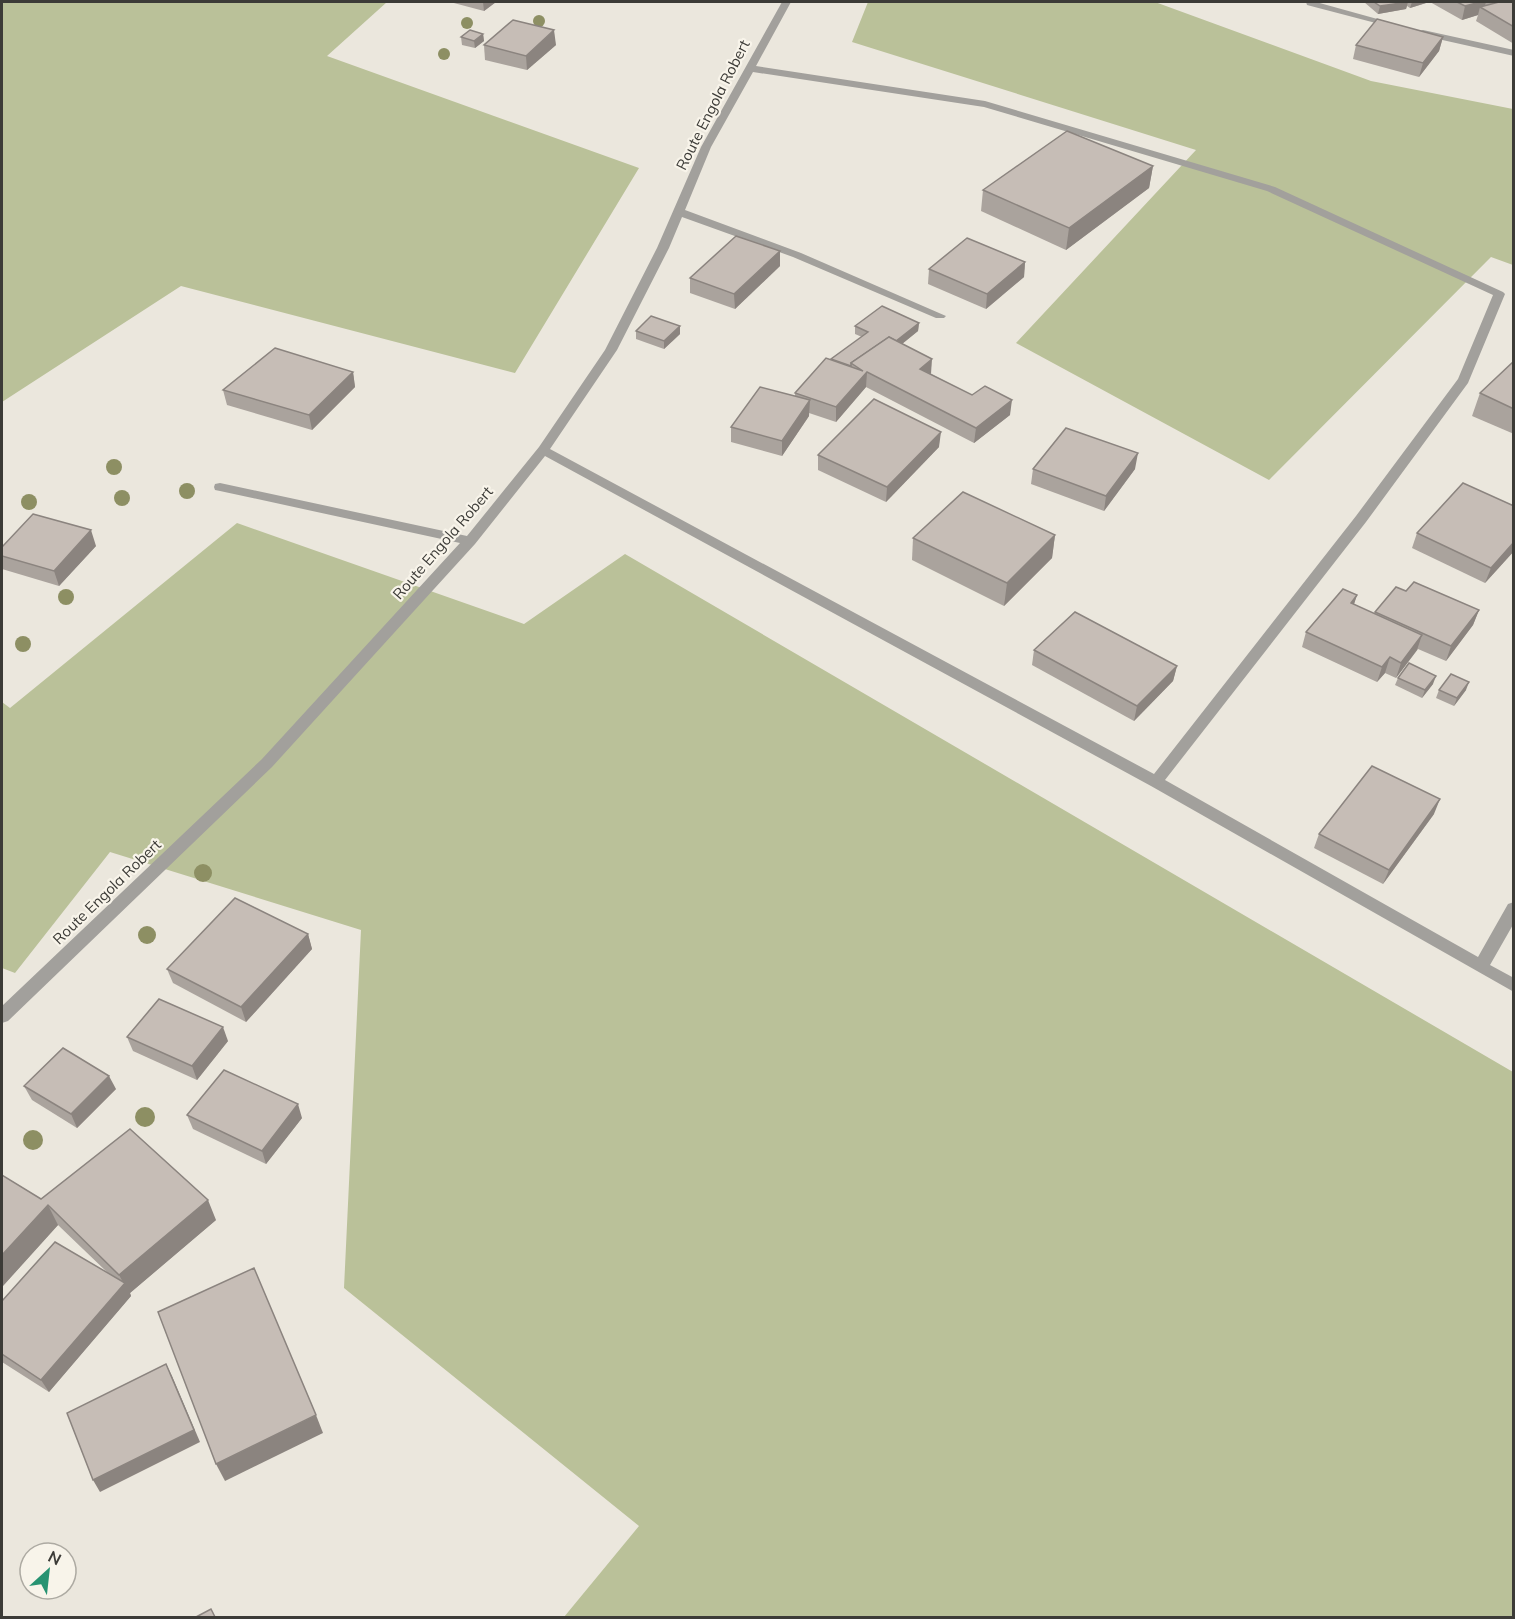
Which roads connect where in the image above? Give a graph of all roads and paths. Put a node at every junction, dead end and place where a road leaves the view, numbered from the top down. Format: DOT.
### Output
graph roads {
  1 [pos="786,2"];
  2 [pos="1309,2"];
  3 [pos="1401,27"];
  4 [pos="1413,30"];
  5 [pos="1514,53"];
  6 [pos="749,68"];
  7 [pos="678,212"];
  8 [pos="940,316"];
  9 [pos="543,450"];
  10 [pos="220,487"];
  11 [pos="470,541"];
  12 [pos="1156,782"];
  13 [pos="1514,908"];
  14 [pos="1481,966"];
  15 [pos="1514,986"];
  16 [pos="2,1016"];
  1 -- 6 [label="street, Route Engola Robert"];
  2 -- 3 [label="street"];
  4 -- 5 [label="street"];
  6 -- 7 [label="street, Route Engola Robert"];
  6 -- 12 [label="street"];
  7 -- 8 [label="street"];
  7 -- 9 [label="street, Route Engola Robert"];
  9 -- 11 [label="street, Route Engola Robert"];
  9 -- 12 [label="street"];
  10 -- 11 [label="street"];
  11 -- 16 [label="street, Route Engola Robert"];
  12 -- 14 [label="street"];
  13 -- 14 [label="street"];
  14 -- 15 [label="street"];
}
